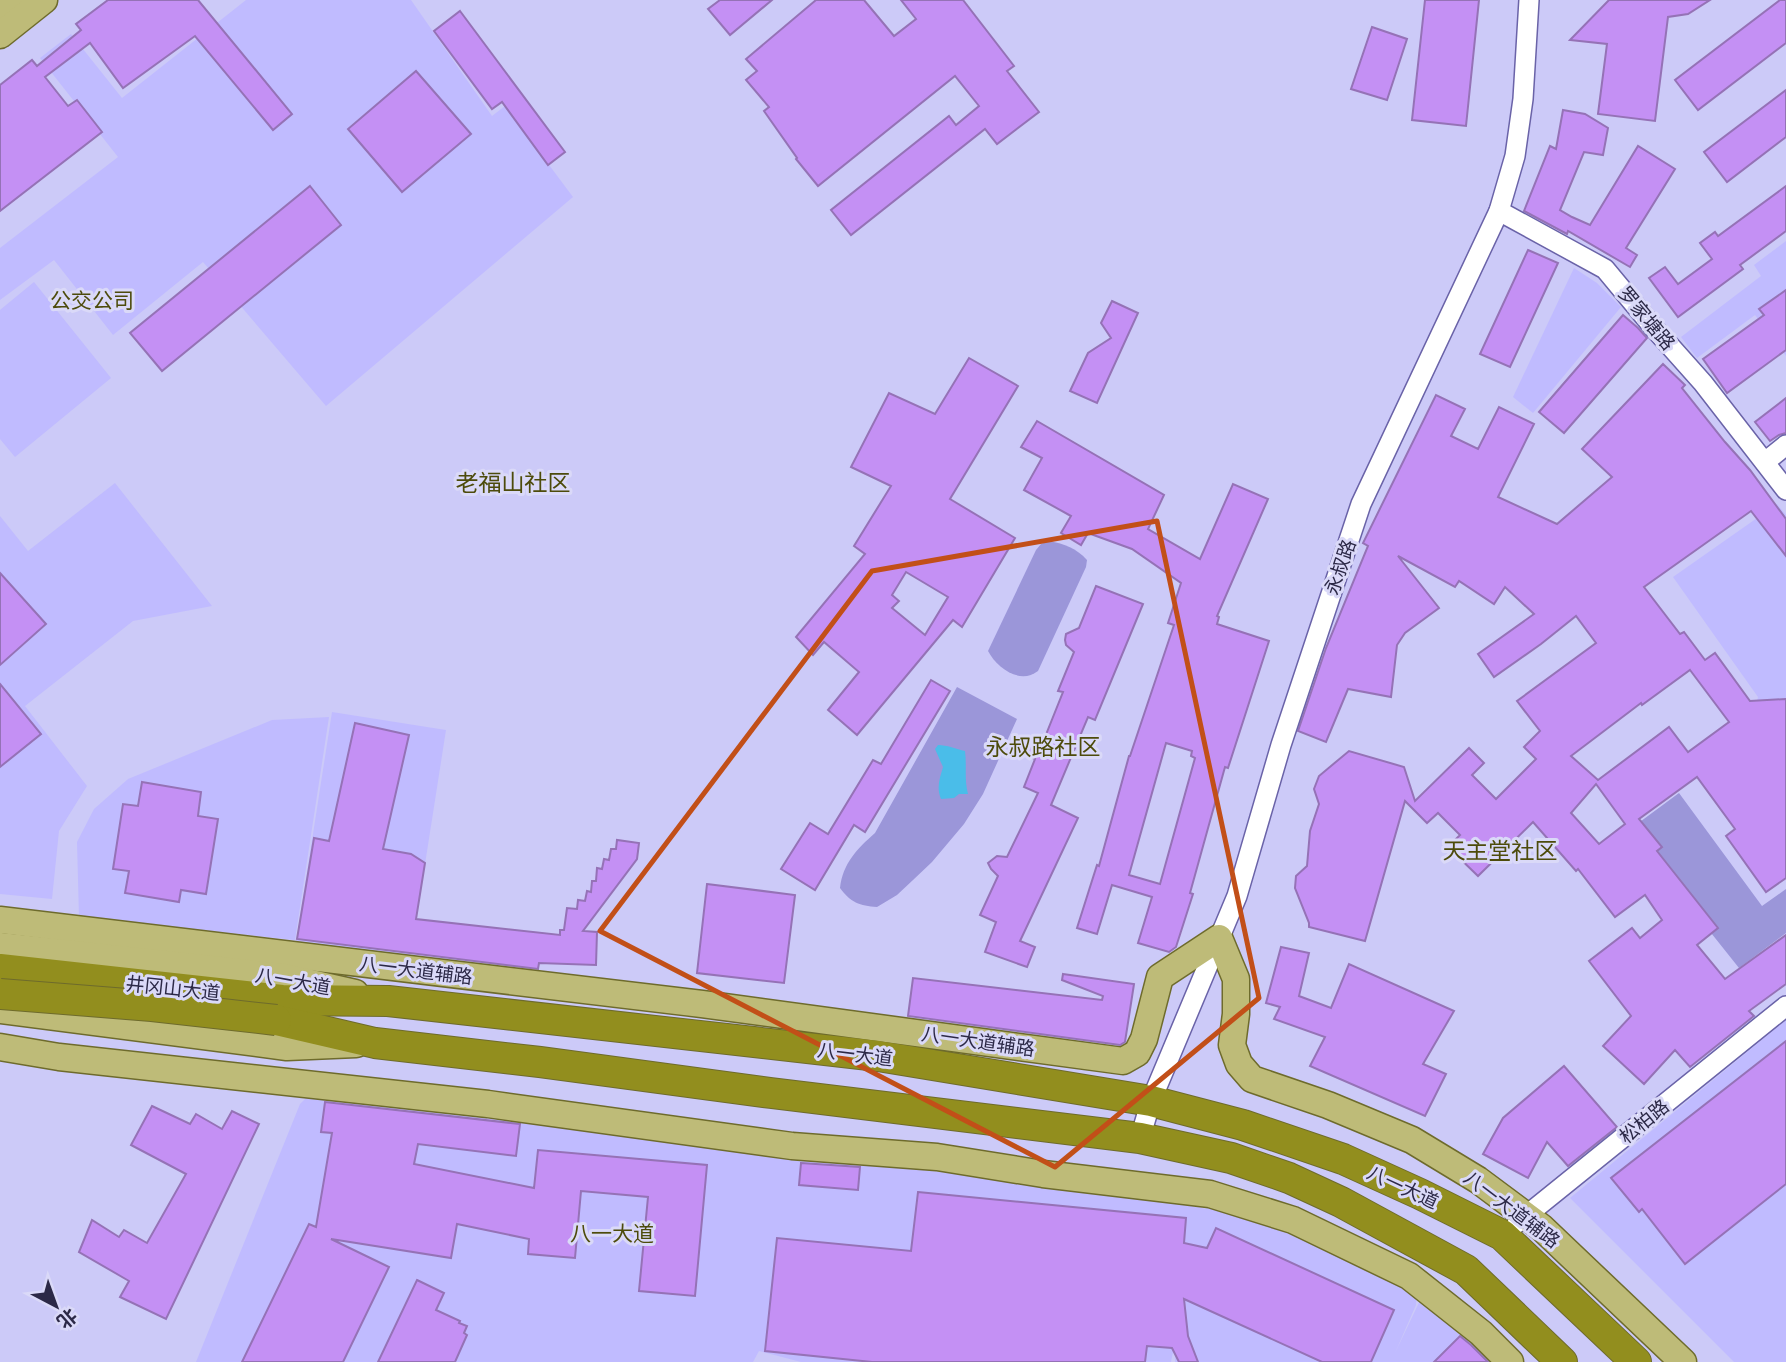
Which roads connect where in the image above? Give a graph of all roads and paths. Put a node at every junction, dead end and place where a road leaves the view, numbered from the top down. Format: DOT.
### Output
graph roads {
  1 [pos="13,0"];
  2 [pos="44,0"];
  3 [pos="1529,0"];
  4 [pos="0,10"];
  5 [pos="0,34"];
  6 [pos="1499,211"];
  7 [pos="1786,445"];
  8 [pos="1765,462"];
  9 [pos="1786,491"];
  10 [pos="0,920"];
  11 [pos="1219,938"];
  12 [pos="0,946"];
  13 [pos="0,969"];
  14 [pos="0,994"];
  15 [pos="388,1001"];
  16 [pos="1786,1006"];
  17 [pos="0,1010"];
  18 [pos="279,1010"];
  19 [pos="375,1043"];
  20 [pos="0,1047"];
  21 [pos="1151,1101"];
  22 [pos="1140,1138"];
  23 [pos="1526,1216"];
  24 [pos="1502,1236"];
  25 [pos="1510,1362"];
  26 [pos="1562,1362"];
  27 [pos="1636,1362"];
  28 [pos="1683,1362"];
  1 -- 4 [label="main road"];
  2 -- 5 [label="main road"];
  3 -- 6 [label="street, 永叔路"];
  6 -- 8 [label="street, 罗家塘路"];
  6 -- 11 [label="street, 永叔路"];
  7 -- 8 [label="street"];
  8 -- 9 [label="street, 罗家塘路"];
  10 -- 11 [label="main road, 八一大道辅路"];
  11 -- 21 [label="street, 永叔路"];
  11 -- 23 [label="main road, 八一大道辅路"];
  12 -- 15 [label="main road, 八一大道"];
  13 -- 18 [label="highway, 井冈山大道"];
  14 -- 18 [label="highway, 井冈山大道, bridge"];
  15 -- 18 [label="highway, 井冈山大道"];
  15 -- 21 [label="highway, 八一大道"];
  16 -- 23 [label="street, 松柏路"];
  17 -- 19 [label="main road"];
  18 -- 19 [label="highway, 井冈山大道"];
  19 -- 22 [label="highway"];
  20 -- 25 [label="main road"];
  21 -- 22 [label="street, 永叔路"];
  21 -- 24 [label="highway, 八一大道"];
  22 -- 26 [label="highway"];
  23 -- 24 [label="street, 松柏路"];
  23 -- 28 [label="main road, 八一大道辅路"];
  24 -- 27 [label="highway, 八一大道"];
}
